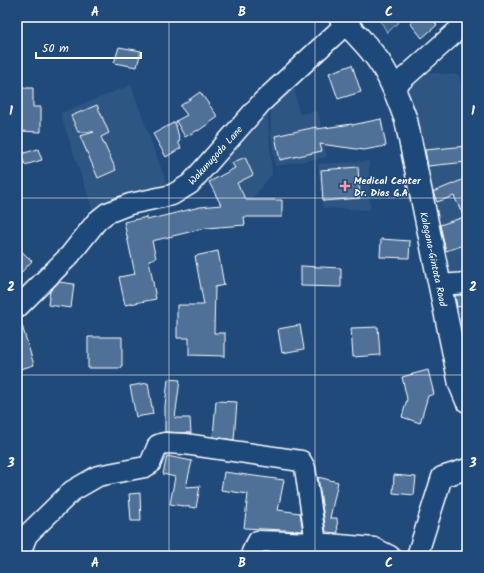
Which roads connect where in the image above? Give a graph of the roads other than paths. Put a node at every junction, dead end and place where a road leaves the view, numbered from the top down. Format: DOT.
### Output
graph roads {
  1 [pos="343,20"];
  2 [pos="467,22"];
  3 [pos="393,88"];
  4 [pos="467,283"];
  5 [pos="440,285"];
  6 [pos="17,308"];
  7 [pos="467,401"];
  8 [pos="467,469"];
  9 [pos="316,543"];
  10 [pos="19,556"];
  11 [pos="252,556"];
  12 [pos="390,556"];
  13 [pos="417,556"];
  1 -- 3 [label="main road, Kalegana-Gintota Road"];
  1 -- 6 [label="street, Wakunugoda Lane"];
  2 -- 3 [label="street"];
  3 -- 5 [label="main road, Kalegana-Gintota Road"];
  4 -- 5 [label="street"];
  5 -- 7 [label="main road, Kalegana-Gintota Road"];
  8 -- 13 [label="street"];
  9 -- 10 [label="street"];
  9 -- 11 [label="street"];
  9 -- 12 [label="street"];
}
